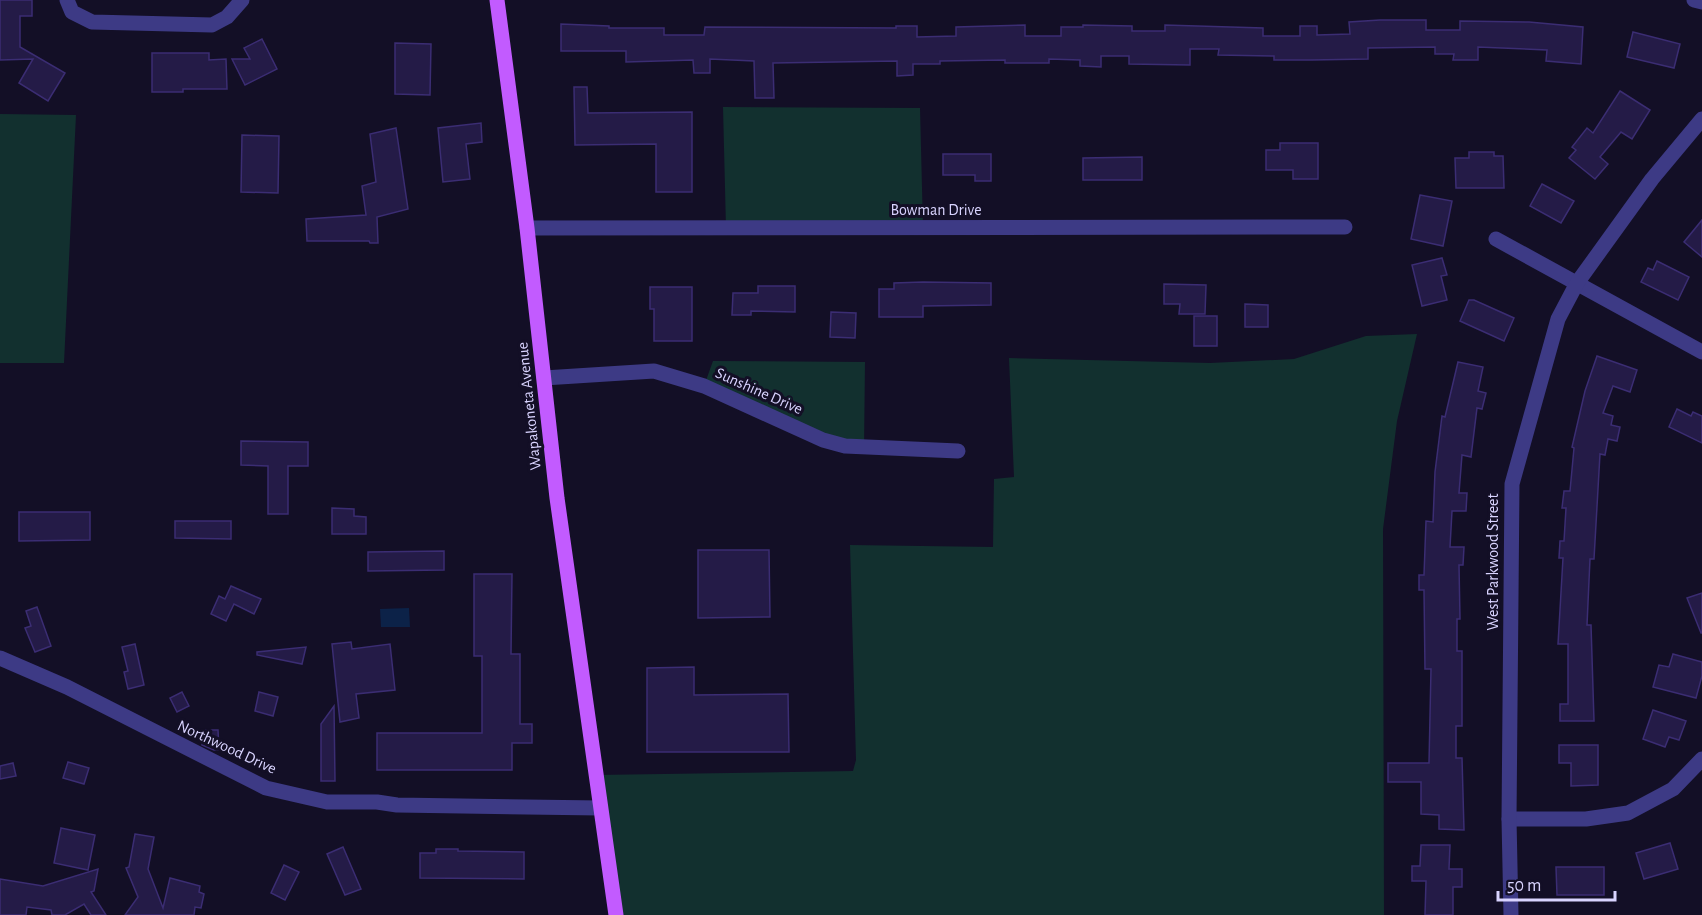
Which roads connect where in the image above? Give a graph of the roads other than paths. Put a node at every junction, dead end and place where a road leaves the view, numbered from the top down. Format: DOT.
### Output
graph roads {
  1 [pos="67,0"];
  2 [pos="242,0"];
  3 [pos="496,0"];
  4 [pos="1694,0"];
  5 [pos="1702,2"];
  6 [pos="1702,119"];
  7 [pos="1345,227"];
  8 [pos="527,228"];
  9 [pos="1497,239"];
  10 [pos="1577,283"];
  11 [pos="1702,352"];
  12 [pos="544,378"];
  13 [pos="958,451"];
  14 [pos="0,658"];
  15 [pos="1702,759"];
  16 [pos="600,808"];
  17 [pos="1509,819"];
  18 [pos="616,915"];
  19 [pos="1511,915"];
  1 -- 2 [label="street"];
  3 -- 8 [label="main road, Wapakoneta Avenue"];
  4 -- 5 [label="street"];
  6 -- 10 [label="street, West Parkwood Street"];
  7 -- 8 [label="street, Bowman Drive"];
  8 -- 12 [label="main road, Wapakoneta Avenue"];
  9 -- 10 [label="street"];
  10 -- 11 [label="street"];
  10 -- 17 [label="street, West Parkwood Street"];
  12 -- 13 [label="street, Sunshine Drive"];
  12 -- 16 [label="main road, Wapakoneta Avenue"];
  14 -- 16 [label="street, Northwood Drive"];
  15 -- 17 [label="street"];
  16 -- 18 [label="main road, Wapakoneta Avenue"];
  17 -- 19 [label="street, West Parkwood Street"];
}
